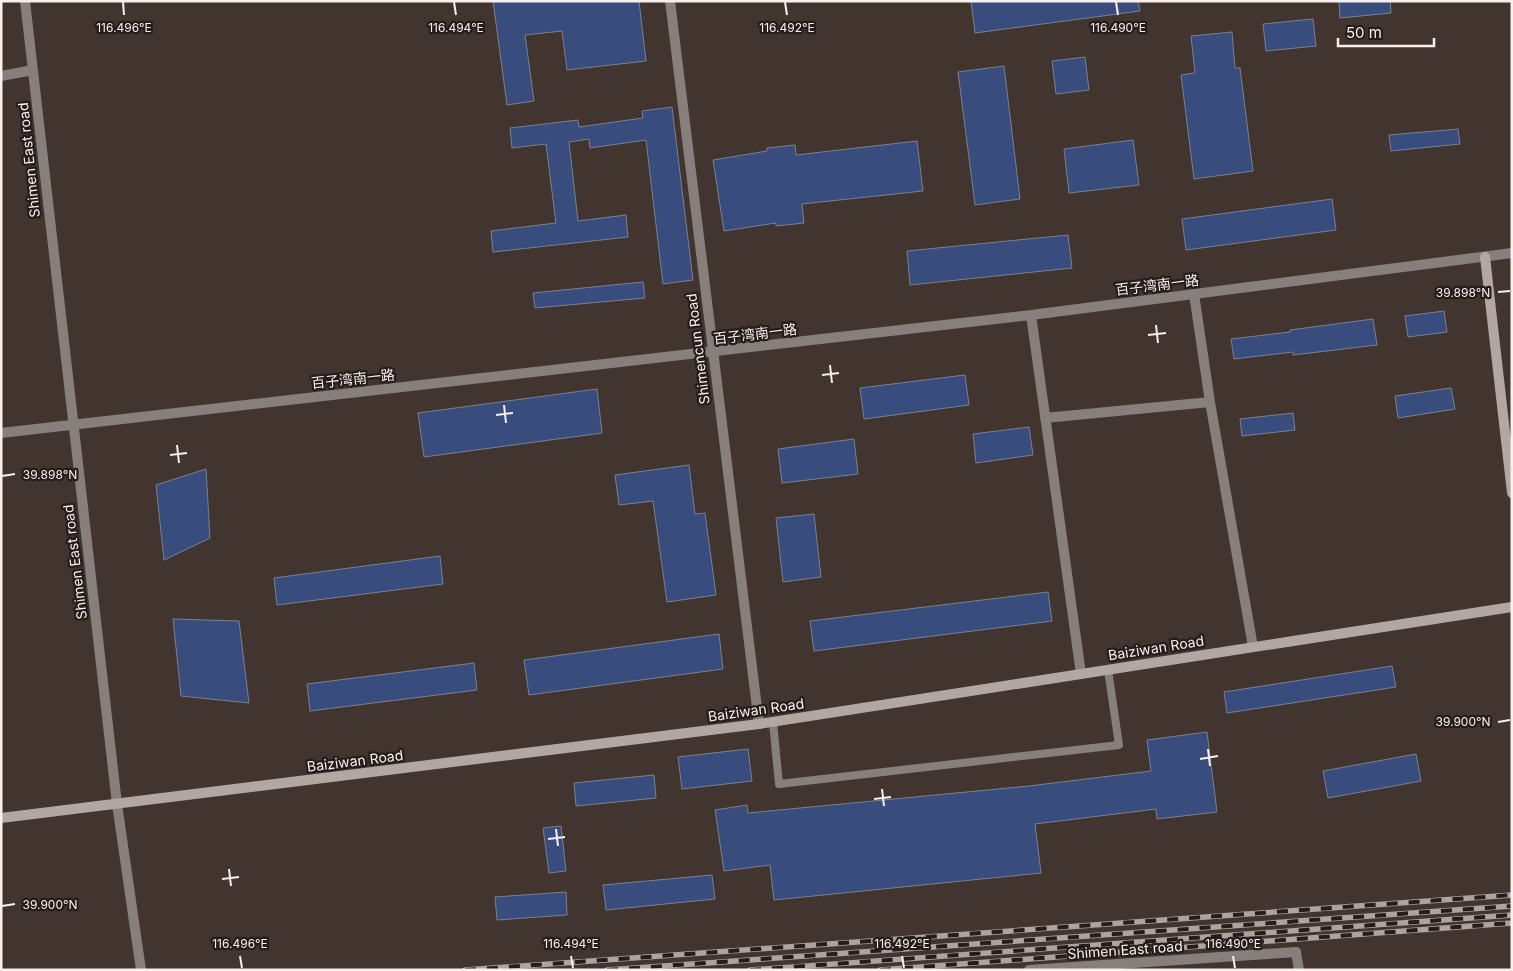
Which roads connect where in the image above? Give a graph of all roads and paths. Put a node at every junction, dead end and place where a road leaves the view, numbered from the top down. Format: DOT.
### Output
graph roads {
  1 [pos="25,1"];
  2 [pos="670,1"];
  3 [pos="33,70"];
  4 [pos="1,76"];
  5 [pos="1512,254"];
  6 [pos="1485,257"];
  7 [pos="1194,294"];
  8 [pos="1031,315"];
  9 [pos="712,353"];
  10 [pos="1210,402"];
  11 [pos="1045,418"];
  12 [pos="73,425"];
  13 [pos="1,433"];
  14 [pos="1512,493"];
  15 [pos="1512,607"];
  16 [pos="1253,647"];
  17 [pos="1108,670"];
  18 [pos="1081,674"];
  19 [pos="773,722"];
  20 [pos="759,724"];
  21 [pos="117,804"];
  22 [pos="1,818"];
  23 [pos="140,970"];
  24 [pos="1029,970"];
  25 [pos="1299,970"];
  1 -- 3 [label="street, Shimen East road"];
  2 -- 9 [label="street, Shimencun Road"];
  3 -- 4 [label="street"];
  3 -- 12 [label="street, Shimen East road"];
  5 -- 6 [label="street, 百子湾南一路"];
  6 -- 7 [label="street, 百子湾南一路"];
  6 -- 14 [label="street"];
  7 -- 8 [label="street, 百子湾南一路"];
  7 -- 10 [label="street"];
  8 -- 9 [label="street, 百子湾南一路"];
  8 -- 11 [label="street"];
  9 -- 12 [label="street, 百子湾南一路"];
  9 -- 20 [label="street, Shimencun Road"];
  10 -- 11 [label="street"];
  10 -- 16 [label="street"];
  11 -- 18 [label="street"];
  12 -- 13 [label="street, 百子湾南一路"];
  12 -- 21 [label="street, Shimen East road"];
  15 -- 16 [label="street, Baiziwan Road"];
  16 -- 17 [label="street, Baiziwan Road"];
  17 -- 18 [label="street, Baiziwan Road"];
  17 -- 19 [label="lane"];
  18 -- 19 [label="street, Baiziwan Road"];
  19 -- 20 [label="street, Baiziwan Road"];
  20 -- 21 [label="street, Baiziwan Road"];
  21 -- 22 [label="street, Baiziwan Road"];
  21 -- 23 [label="street, Shimen East road"];
  24 -- 25 [label="street, Shimen East road"];
}
